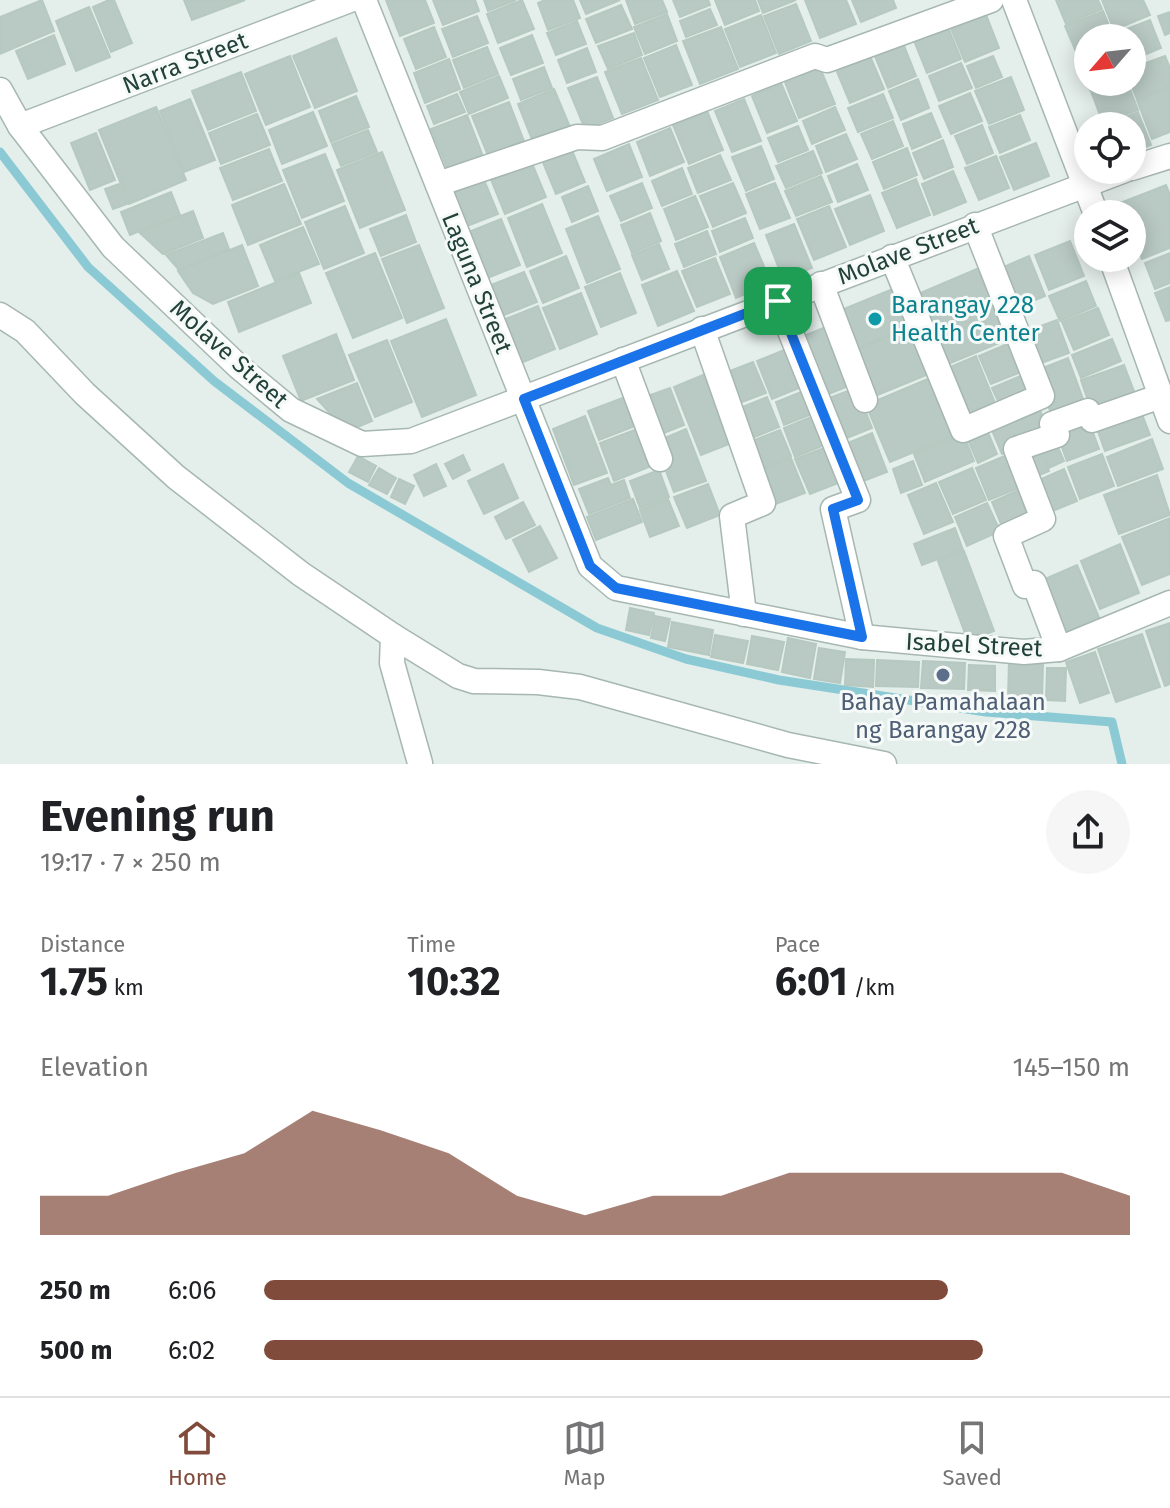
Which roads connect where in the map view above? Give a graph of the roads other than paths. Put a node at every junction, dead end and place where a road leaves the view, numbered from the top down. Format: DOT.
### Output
graph roads {
  1 [pos="350,0"];
  2 [pos="364,0"];
  3 [pos="991,0"];
  4 [pos="1014,0"];
  5 [pos="0,90"];
  6 [pos="20,126"];
  7 [pos="1074,155"];
  8 [pos="1170,156"];
  9 [pos="1146,164"];
  10 [pos="438,184"];
  11 [pos="1082,184"];
  12 [pos="975,225"];
  13 [pos="892,257"];
  14 [pos="1116,272"];
  15 [pos="821,284"];
  16 [pos="778,301"];
  17 [pos="0,315"];
  18 [pos="702,329"];
  19 [pos="623,360"];
  20 [pos="1161,396"];
  21 [pos="524,399"];
  22 [pos="865,400"];
  23 [pos="1170,421"];
  24 [pos="660,459"];
  25 [pos="590,566"];
  26 [pos="1170,603"];
  27 [pos="744,614"];
  28 [pos="393,636"];
  29 [pos="862,637"];
  30 [pos="1059,649"];
  31 [pos="420,763"];
  32 [pos="884,764"];
  1 -- 6 [label="street, Narra Street"];
  2 -- 10 [label="street, Laguna Street"];
  3 -- 10 [label="street"];
  4 -- 7 [label="street"];
  5 -- 6 [label="street, Molave Street"];
  6 -- 21 [label="street, Molave Street"];
  8 -- 9 [label="street"];
  10 -- 21 [label="street, Laguna Street"];
  11 -- 12 [label="street, Molave Street"];
  12 -- 13 [label="street, Molave Street"];
  12 -- 13 [label="street"];
  13 -- 15 [label="street, Molave Street"];
  14 -- 20 [label="street"];
  15 -- 16 [label="street, Molave Street"];
  15 -- 22 [label="street"];
  16 -- 18 [label="street, Molave Street"];
  16 -- 29 [label="street"];
  17 -- 28 [label="street"];
  18 -- 19 [label="street, Molave Street"];
  18 -- 27 [label="street"];
  19 -- 21 [label="street, Molave Street"];
  19 -- 24 [label="street"];
  20 -- 23 [label="street"];
  20 -- 30 [label="street"];
  21 -- 25 [label="street, Laguna Street"];
  25 -- 27 [label="street, Isabel Street"];
  26 -- 30 [label="street, Isabel Street"];
  27 -- 29 [label="street, Isabel Street"];
  28 -- 31 [label="street"];
  28 -- 32 [label="street"];
  29 -- 30 [label="street, Isabel Street"];
}
